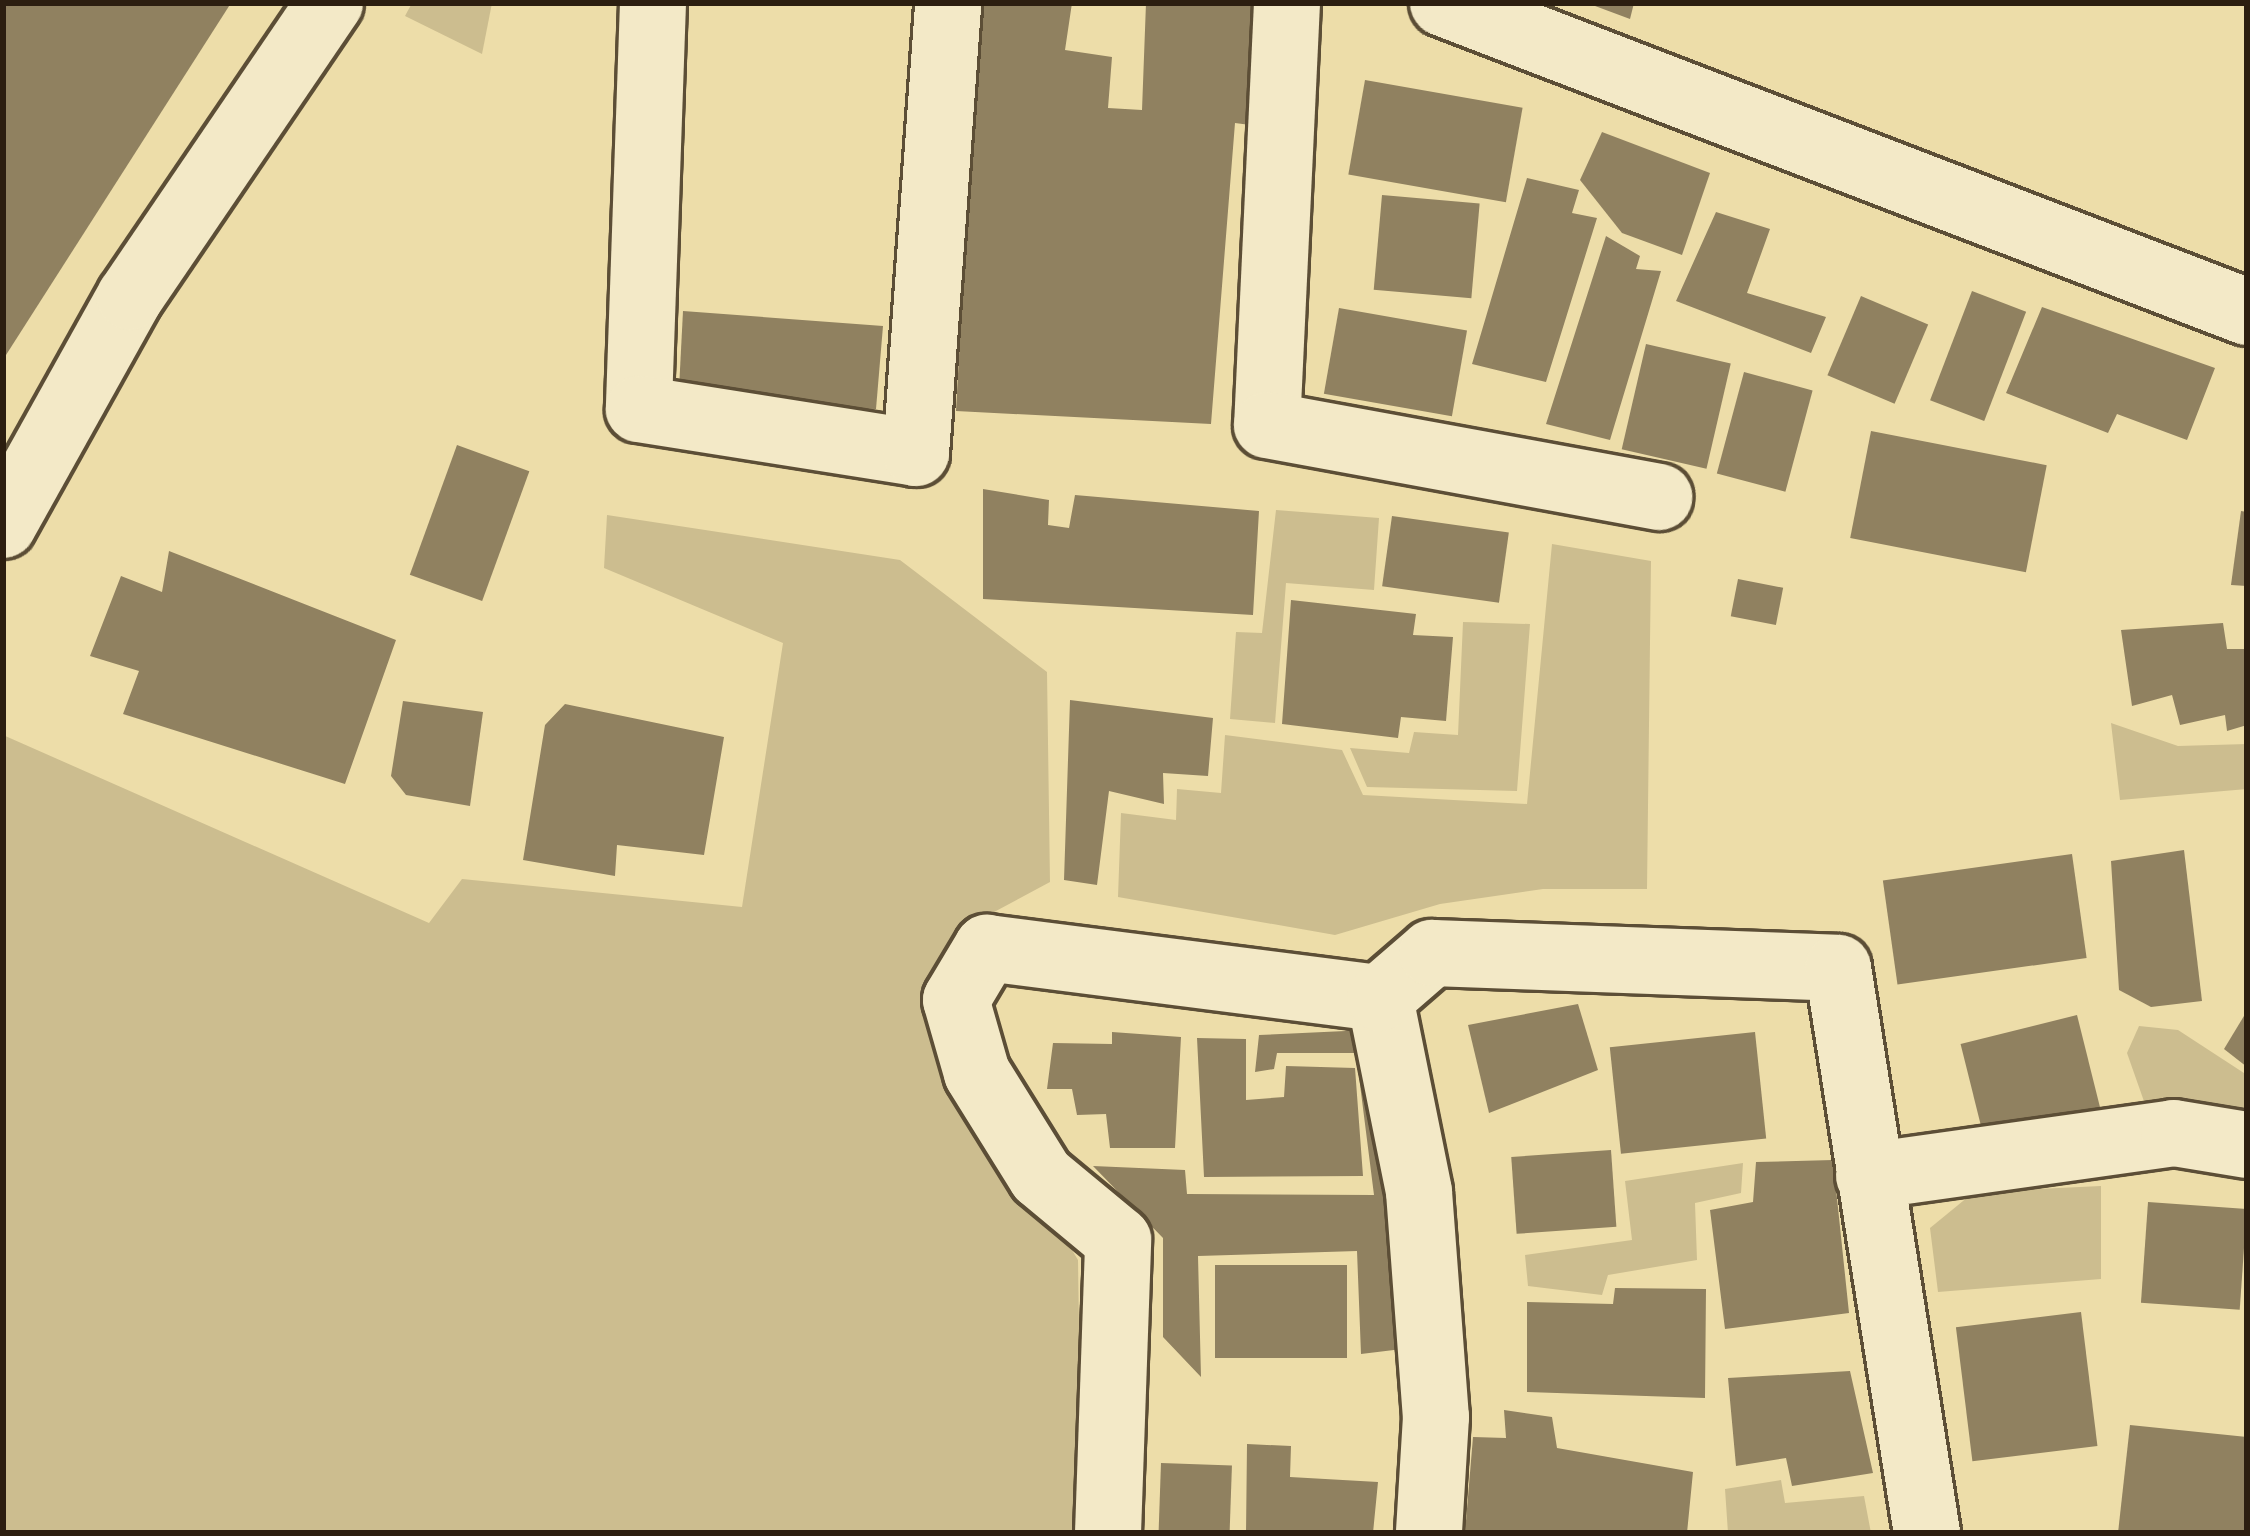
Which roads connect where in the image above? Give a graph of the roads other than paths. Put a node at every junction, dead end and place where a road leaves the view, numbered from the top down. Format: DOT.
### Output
graph roads {
  1 [pos="330,3"];
  2 [pos="653,3"];
  3 [pos="948,3"];
  4 [pos="1287,3"];
  5 [pos="1443,3"];
  6 [pos="1550,22"];
  7 [pos="2247,312"];
  8 [pos="1659,497"];
  9 [pos="3,525"];
  10 [pos="1380,998"];
  11 [pos="2247,1145"];
  12 [pos="1869,1175"];
  13 [pos="1108,1533"];
  14 [pos="1429,1533"];
  15 [pos="1927,1533"];
  1 -- 9 [label="street"];
  2 -- 3 [label="street"];
  4 -- 8 [label="street"];
  5 -- 6 [label="street"];
  6 -- 7 [label="street"];
  10 -- 12 [label="street"];
  10 -- 13 [label="street"];
  10 -- 14 [label="street"];
  11 -- 12 [label="street"];
  12 -- 15 [label="street"];
}
